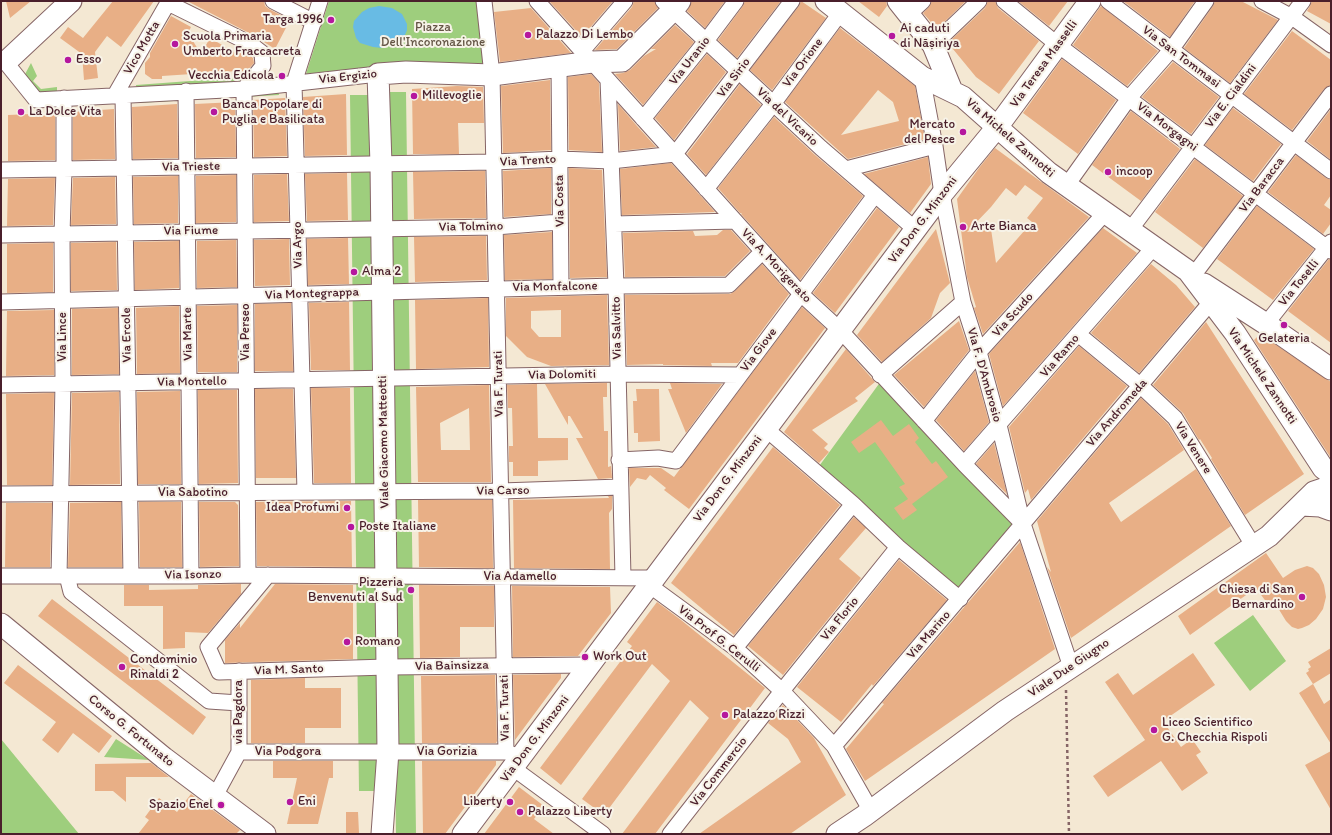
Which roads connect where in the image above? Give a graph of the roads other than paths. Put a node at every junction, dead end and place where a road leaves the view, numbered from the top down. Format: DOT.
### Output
graph roads {
  1 [pos="71,1"];
  2 [pos="273,1"];
  3 [pos="320,1"];
  4 [pos="484,1"];
  5 [pos="537,1"];
  6 [pos="625,1"];
  7 [pos="736,1"];
  8 [pos="792,1"];
  9 [pos="923,1"];
  10 [pos="979,1"];
  11 [pos="1004,1"];
  12 [pos="1090,1"];
  13 [pos="1108,1"];
  14 [pos="1206,1"];
  15 [pos="1262,1"];
  16 [pos="1303,1"];
  17 [pos="169,2"];
  18 [pos="672,4"];
  19 [pos="833,7"];
  20 [pos="903,8"];
  21 [pos="1292,17"];
  22 [pos="314,22"];
  23 [pos="706,41"];
  24 [pos="933,45"];
  25 [pos="1058,45"];
  26 [pos="1331,45"];
  27 [pos="1171,50"];
  28 [pos="587,57"];
  29 [pos="4,61"];
  30 [pos="559,66"];
  31 [pos="738,71"];
  32 [pos="378,74"];
  33 [pos="492,75"];
  34 [pos="922,76"];
  35 [pos="608,80"];
  36 [pos="294,83"];
  37 [pos="244,89"];
  38 [pos="186,91"];
  39 [pos="952,91"];
  40 [pos="1331,94"];
  41 [pos="119,95"];
  42 [pos="1232,95"];
  43 [pos="64,98"];
  44 [pos="1129,98"];
  45 [pos="773,104"];
  46 [pos="643,120"];
  47 [pos="998,126"];
  48 [pos="1294,142"];
  49 [pos="935,146"];
  50 [pos="1193,146"];
  51 [pos="675,154"];
  52 [pos="560,159"];
  53 [pos="494,162"];
  54 [pos="611,162"];
  55 [pos="381,164"];
  56 [pos="297,165"];
  57 [pos="245,166"];
  58 [pos="186,167"];
  59 [pos="124,168"];
  60 [pos="64,169"];
  61 [pos="846,169"];
  62 [pos="1,170"];
  63 [pos="1331,171"];
  64 [pos="1067,186"];
  65 [pos="706,189"];
  66 [pos="1256,193"];
  67 [pos="942,194"];
  68 [pos="875,195"];
  69 [pos="1106,212"];
  70 [pos="735,221"];
  71 [pos="560,222"];
  72 [pos="614,224"];
  73 [pos="495,227"];
  74 [pos="382,228"];
  75 [pos="915,229"];
  76 [pos="298,230"];
  77 [pos="1130,230"];
  78 [pos="245,231"];
  79 [pos="187,232"];
  80 [pos="125,233"];
  81 [pos="62,234"];
  82 [pos="1,235"];
  83 [pos="1154,247"];
  84 [pos="1330,247"];
  85 [pos="762,252"];
  86 [pos="1192,277"];
  87 [pos="616,286"];
  88 [pos="561,287"];
  89 [pos="496,289"];
  90 [pos="382,292"];
  91 [pos="300,294"];
  92 [pos="800,294"];
  93 [pos="246,296"];
  94 [pos="188,297"];
  95 [pos="126,299"];
  96 [pos="63,300"];
  97 [pos="1,302"];
  98 [pos="964,302"];
  99 [pos="1212,302"];
  100 [pos="1266,324"];
  101 [pos="840,330"];
  102 [pos="1078,334"];
  103 [pos="979,352"];
  104 [pos="1331,369"];
  105 [pos="618,374"];
  106 [pos="740,375"];
  107 [pos="880,375"];
  108 [pos="499,376"];
  109 [pos="384,379"];
  110 [pos="302,380"];
  111 [pos="246,381"];
  112 [pos="189,382"];
  113 [pos="128,383"];
  114 [pos="63,384"];
  115 [pos="1,385"];
  116 [pos="1140,386"];
  117 [pos="924,421"];
  118 [pos="999,425"];
  119 [pos="766,429"];
  120 [pos="620,460"];
  121 [pos="964,464"];
  122 [pos="1331,474"];
  123 [pos="620,487"];
  124 [pos="1331,488"];
  125 [pos="501,491"];
  126 [pos="247,492"];
  127 [pos="305,492"];
  128 [pos="385,492"];
  129 [pos="130,493"];
  130 [pos="190,493"];
  131 [pos="1,494"];
  132 [pos="60,494"];
  133 [pos="853,504"];
  134 [pos="1301,505"];
  135 [pos="1331,510"];
  136 [pos="1023,524"];
  137 [pos="1253,545"];
  138 [pos="898,547"];
  139 [pos="248,575"];
  140 [pos="1,576"];
  141 [pos="63,576"];
  142 [pos="132,576"];
  143 [pos="192,576"];
  144 [pos="268,576"];
  145 [pos="386,576"];
  146 [pos="503,577"];
  147 [pos="623,577"];
  148 [pos="652,581"];
  149 [pos="960,599"];
  150 [pos="1,624"];
  151 [pos="735,648"];
  152 [pos="589,665"];
  153 [pos="504,666"];
  154 [pos="387,667"];
  155 [pos="1069,668"];
  156 [pos="238,671"];
  157 [pos="782,691"];
  158 [pos="239,703"];
  159 [pos="834,746"];
  160 [pos="388,751"];
  161 [pos="239,752"];
  162 [pos="513,759"];
  163 [pos="215,796"];
  164 [pos="871,811"];
  165 [pos="265,834"];
  166 [pos="382,834"];
  167 [pos="463,834"];
  168 [pos="604,834"];
  169 [pos="670,834"];
  170 [pos="837,834"];
  1 -- 29 [label="street"];
  2 -- 22 [label="street"];
  3 -- 22 [label="street, Via Argo"];
  4 -- 33 [label="street, Via F. Turati"];
  5 -- 28 [label="street, Via A. Morigerato"];
  6 -- 28 [label="street"];
  7 -- 23 [label="street, Via Uranio"];
  8 -- 31 [label="street, Via Sirio"];
  9 -- 20 [label="street"];
  10 -- 24 [label="street"];
  11 -- 25 [label="street, Via Morgagni"];
  12 -- 25 [label="street, Via Teresa Masselli"];
  13 -- 27 [label="street, Via San Tommasi"];
  14 -- 27 [label="street"];
  15 -- 21 [label="street"];
  16 -- 21 [label="street, Via E. Cialdini"];
  17 -- 37 [label="street"];
  17 -- 41 [label="street, Vico Motta"];
  18 -- 23 [label="street, Via del Vicario"];
  18 -- 28 [label="street, Via Ergizio"];
  19 -- 34 [label="street, Via Michele Zannotti"];
  19 -- 45 [label="street, Via Orione"];
  20 -- 24 [label="street"];
  21 -- 26 [label="street"];
  21 -- 42 [label="street, Via E. Cialdini"];
  22 -- 36 [label="street, Via Argo"];
  23 -- 31 [label="street, Via del Vicario"];
  23 -- 46 [label="street, Via Uranio"];
  24 -- 39 [label="street"];
  25 -- 44 [label="street, Via Morgagni"];
  25 -- 47 [label="street, Via Teresa Masselli"];
  27 -- 42 [label="street, Via San Tommasi"];
  27 -- 44 [label="street"];
  28 -- 30 [label="street, Via Ergizio"];
  28 -- 35 [label="street, Via A. Morigerato"];
  29 -- 43 [label="street, Via Ergizio"];
  30 -- 33 [label="street, Via Ergizio"];
  30 -- 52 [label="street, Via Costa"];
  31 -- 45 [label="street, Via del Vicario"];
  31 -- 51 [label="street, Via Sirio"];
  32 -- 33 [label="street, Via Ergizio"];
  32 -- 36 [label="street, Via Ergizio"];
  32 -- 55 [label="street, Viale Giacomo Matteotti"];
  33 -- 53 [label="street, Via F. Turati"];
  34 -- 39 [label="street, Via Michele Zannotti"];
  34 -- 49 [label="street, Via F. D'Ambrosio"];
  35 -- 46 [label="street, Via A. Morigerato"];
  35 -- 54 [label="street, Via Salvitto"];
  36 -- 37 [label="street, Via Ergizio"];
  36 -- 56 [label="street, Via Argo"];
  37 -- 38 [label="street, Via Ergizio"];
  37 -- 57 [label="street, Via Perseo"];
  38 -- 41 [label="street, Via Ergizio"];
  38 -- 58 [label="street, Via Marte"];
  39 -- 47 [label="street, Via Michele Zannotti"];
  40 -- 48 [label="street, Via Baracca"];
  41 -- 43 [label="street, Via Ergizio"];
  41 -- 59 [label="street, Via Ercole"];
  42 -- 48 [label="street, Via San Tommasi"];
  42 -- 50 [label="street, Via E. Cialdini"];
  43 -- 60 [label="street, Via Lince"];
  44 -- 50 [label="street, Via Morgagni"];
  44 -- 64 [label="street"];
  45 -- 61 [label="street, Via del Vicario"];
  45 -- 65 [label="street, Via Orione"];
  46 -- 51 [label="street, Via A. Morigerato"];
  47 -- 64 [label="street, Via Michele Zannotti"];
  47 -- 67 [label="street, Via Don G. Minzoni"];
  48 -- 63 [label="street, Via San Tommasi"];
  48 -- 66 [label="street, Via Baracca"];
  49 -- 61 [label="street"];
  49 -- 67 [label="street, Via F. D'Ambrosio"];
  50 -- 66 [label="street, Via Morgagni"];
  50 -- 77 [label="street, Via E. Cialdini"];
  51 -- 54 [label="street, Via Trento"];
  51 -- 65 [label="street, Via A. Morigerato"];
  52 -- 53 [label="street, Via Trento"];
  52 -- 54 [label="street, Via Trento"];
  52 -- 71 [label="street, Via Costa"];
  53 -- 55 [label="street, Via Trento"];
  53 -- 73 [label="street, Via F. Turati"];
  54 -- 72 [label="street, Via Salvitto"];
  55 -- 56 [label="street, Via Trieste"];
  55 -- 74 [label="street, Viale Giacomo Matteotti"];
  56 -- 57 [label="street, Via Trieste"];
  56 -- 76 [label="street, Via Argo"];
  57 -- 58 [label="street, Via Trieste"];
  57 -- 78 [label="street, Via Perseo"];
  58 -- 59 [label="street, Via Trieste"];
  58 -- 79 [label="street, Via Marte"];
  59 -- 60 [label="street, Via Trieste"];
  59 -- 80 [label="street, Via Ercole"];
  60 -- 62 [label="street, Via Trieste"];
  60 -- 81 [label="street, Via Lince"];
  61 -- 68 [label="street, Via del Vicario"];
  64 -- 69 [label="street, Via Michele Zannotti"];
  65 -- 70 [label="street, Via A. Morigerato"];
  66 -- 84 [label="street, Via Morgagni"];
  66 -- 86 [label="street, Via Baracca"];
  67 -- 75 [label="street, Via Don G. Minzoni"];
  67 -- 98 [label="street, Via F. D'Ambrosio"];
  68 -- 75 [label="street, Via del Vicario"];
  68 -- 92 [label="street, Via Giove"];
  69 -- 77 [label="street, Via Michele Zannotti"];
  69 -- 103 [label="street, Via Scudo"];
  70 -- 72 [label="street"];
  70 -- 85 [label="street, Via A. Morigerato"];
  71 -- 73 [label="street, Via Tolmino"];
  71 -- 88 [label="street, Via Costa"];
  72 -- 87 [label="street, Via Salvitto"];
  73 -- 74 [label="street, Via Tolmino"];
  73 -- 89 [label="street, Via F. Turati"];
  74 -- 76 [label="street, Via Fiume"];
  74 -- 90 [label="street, Viale Giacomo Matteotti"];
  75 -- 101 [label="street, Via Don G. Minzoni"];
  76 -- 78 [label="street, Via Fiume"];
  76 -- 91 [label="street, Via Argo"];
  77 -- 83 [label="street, Via Michele Zannotti"];
  78 -- 79 [label="street, Via Fiume"];
  78 -- 93 [label="street, Via Perseo"];
  79 -- 80 [label="street, Via Fiume"];
  79 -- 94 [label="street, Via Marte"];
  80 -- 81 [label="street, Via Fiume"];
  80 -- 95 [label="street, Via Ercole"];
  81 -- 82 [label="street, Via Fiume"];
  81 -- 96 [label="street, Via Lince"];
  83 -- 86 [label="street, Via Michele Zannotti"];
  83 -- 102 [label="street, Via Ramo"];
  84 -- 100 [label="street, Via Toselli"];
  85 -- 87 [label="street, Via Monfalcone"];
  85 -- 92 [label="street, Via A. Morigerato"];
  86 -- 99 [label="street, Via Michele Zannotti"];
  86 -- 100 [label="street, Via Michele Zannotti"];
  87 -- 88 [label="street, Via Monfalcone"];
  87 -- 105 [label="street, Via Salvitto"];
  88 -- 89 [label="street, Via Monfalcone"];
  89 -- 90 [label="street, Via Monfalcone"];
  89 -- 108 [label="street, Via F. Turati"];
  90 -- 91 [label="street, Via Montegrappa"];
  90 -- 109 [label="street, Viale Giacomo Matteotti"];
  91 -- 93 [label="street, Via Montegrappa"];
  91 -- 110 [label="street, Via Argo"];
  92 -- 101 [label="street, Via A. Morigerato"];
  92 -- 106 [label="street, Via Giove"];
  93 -- 94 [label="street, Via Montegrappa"];
  93 -- 111 [label="street, Via Perseo"];
  94 -- 95 [label="street, Via Montegrappa"];
  94 -- 112 [label="street, Via Marte"];
  95 -- 96 [label="street, Via Montegrappa"];
  95 -- 113 [label="street, Via Ercole"];
  96 -- 97 [label="street, Via Montegrappa"];
  96 -- 114 [label="street, Via Lince"];
  98 -- 103 [label="street, Via F. D'Ambrosio"];
  98 -- 107 [label="street"];
  99 -- 116 [label="street, Via Andromeda"];
  99 -- 122 [label="street, Via Michele Zannotti"];
  100 -- 104 [label="street, Via Michele Zannotti"];
  101 -- 107 [label="street, Via A. Morigerato"];
  101 -- 119 [label="street, Via Don G. Minzoni"];
  102 -- 116 [label="street, Via Venere"];
  102 -- 118 [label="street, Via Ramo"];
  103 -- 117 [label="street, Via Scudo"];
  103 -- 118 [label="street, Via F. D'Ambrosio"];
  105 -- 106 [label="street, Via Dolomiti"];
  105 -- 108 [label="street, Via Dolomiti"];
  105 -- 120 [label="street, Via Salvitto"];
  106 -- 120 [label="street, Via Giove"];
  107 -- 117 [label="street, Via A. Morigerato"];
  108 -- 109 [label="street, Via Dolomiti"];
  108 -- 125 [label="street, Via F. Turati"];
  109 -- 110 [label="street, Via Montello"];
  109 -- 128 [label="street, Viale Giacomo Matteotti"];
  110 -- 111 [label="street, Via Montello"];
  110 -- 127 [label="street, Via Argo"];
  111 -- 112 [label="street, Via Montello"];
  111 -- 126 [label="street, Via Perseo"];
  112 -- 113 [label="street, Via Montello"];
  112 -- 130 [label="street, Via Marte"];
  113 -- 114 [label="street, Via Montello"];
  113 -- 129 [label="street, Via Ercole"];
  114 -- 115 [label="street, Via Montello"];
  114 -- 132 [label="street, Via Lince"];
  116 -- 136 [label="street, Via Andromeda"];
  116 -- 137 [label="street, Via Venere"];
  117 -- 121 [label="street, Via A. Morigerato"];
  118 -- 121 [label="street, Via Ramo"];
  118 -- 136 [label="street, Via F. D'Ambrosio"];
  119 -- 133 [label="street"];
  119 -- 148 [label="street, Via Don G. Minzoni"];
  120 -- 123 [label="street, Via Salvitto"];
  121 -- 136 [label="street, Via A. Morigerato"];
  123 -- 125 [label="street, Via Carso"];
  123 -- 147 [label="street, Via Salvitto"];
  124 -- 134 [label="street, Viale Due Giugno"];
  125 -- 128 [label="street, Via Carso"];
  125 -- 146 [label="street, Via F. Turati"];
  126 -- 127 [label="street, Via Sabotino"];
  126 -- 130 [label="street, Via Sabotino"];
  126 -- 139 [label="street, Via Perseo"];
  127 -- 128 [label="street, Via Sabotino"];
  128 -- 145 [label="street, Viale Giacomo Matteotti"];
  129 -- 130 [label="street, Via Sabotino"];
  129 -- 132 [label="street, Via Sabotino"];
  129 -- 142 [label="street, Via Ercole"];
  130 -- 143 [label="street, Via Marte"];
  131 -- 132 [label="street, Via Sabotino"];
  132 -- 141 [label="street, Via Lince"];
  133 -- 138 [label="street"];
  133 -- 151 [label="street"];
  134 -- 135 [label="street"];
  134 -- 137 [label="street, Viale Due Giugno"];
  136 -- 149 [label="street, Via Marino"];
  136 -- 155 [label="street, Via F. D'Ambrosio"];
  137 -- 155 [label="street, Viale Due Giugno"];
  138 -- 149 [label="street"];
  138 -- 157 [label="street, Via Florio"];
  139 -- 143 [label="street, Via Isonzo"];
  139 -- 144 [label="street, Via Isonzo"];
  140 -- 141 [label="street, Via Isonzo"];
  141 -- 142 [label="street, Via Isonzo"];
  141 -- 158 [label="street"];
  142 -- 143 [label="street, Via Isonzo"];
  144 -- 145 [label="street, Via Isonzo"];
  144 -- 156 [label="street, Via M. Santo"];
  145 -- 146 [label="street, Via Adamello"];
  145 -- 154 [label="street, Viale Giacomo Matteotti"];
  146 -- 147 [label="street, Via Adamello"];
  146 -- 153 [label="street, Via F. Turati"];
  147 -- 148 [label="street, Via Adamello"];
  148 -- 151 [label="street, Via Prof G. Cerulli"];
  148 -- 152 [label="street, Via Don G. Minzoni"];
  149 -- 159 [label="street, Via Marino"];
  150 -- 163 [label="street, Corso G. Fortunato"];
  151 -- 157 [label="street, Via Prof G. Cerulli"];
  152 -- 153 [label="street, Via Bainsizza"];
  152 -- 162 [label="street, Via Don G. Minzoni"];
  153 -- 154 [label="street, Via Bainsizza"];
  153 -- 162 [label="street, Via F. Turati"];
  154 -- 156 [label="street, Via M. Santo"];
  154 -- 160 [label="street, Viale Giacomo Matteotti"];
  155 -- 164 [label="street, Viale Due Giugno"];
  156 -- 158 [label="street, via Pagdora"];
  157 -- 159 [label="street, Via Prof G. Cerulli"];
  157 -- 169 [label="street, Via Commercio"];
  158 -- 161 [label="street, via Pagdora"];
  159 -- 164 [label="street, Via Prof G. Cerulli"];
  160 -- 161 [label="street, Via Podgora"];
  160 -- 162 [label="street, Via Gorizia"];
  160 -- 166 [label="street, Viale Giacomo Matteotti"];
  161 -- 163 [label="street, Via Podgora"];
  162 -- 167 [label="street, Via Don G. Minzoni"];
  162 -- 168 [label="street"];
  163 -- 165 [label="street, Corso G. Fortunato"];
  164 -- 170 [label="street, Viale Due Giugno"];
}
